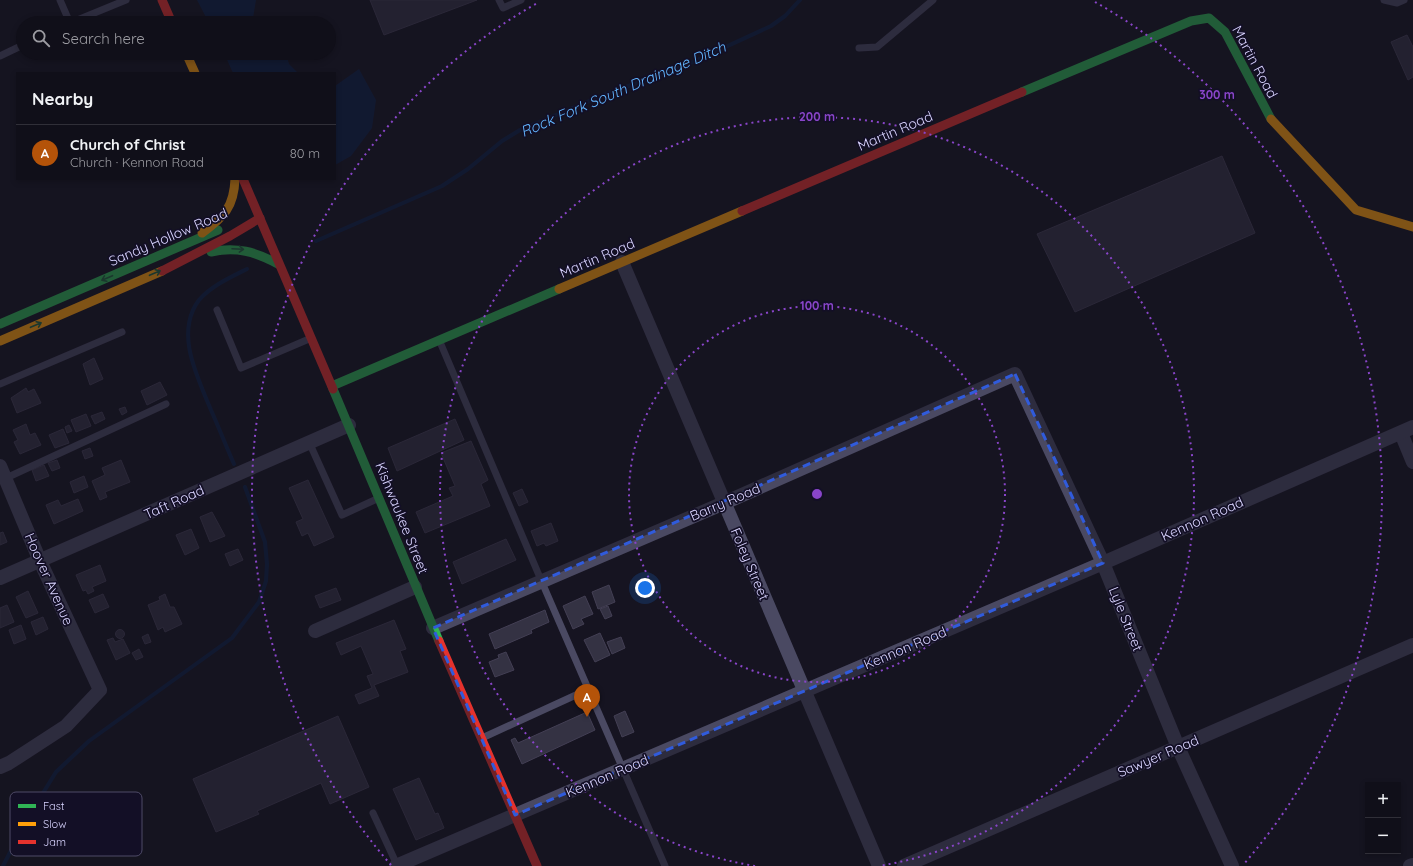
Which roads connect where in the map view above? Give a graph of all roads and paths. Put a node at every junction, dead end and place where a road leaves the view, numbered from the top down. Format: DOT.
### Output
graph roads {
  1 [pos="60,0"];
  2 [pos="126,0"];
  3 [pos="162,0"];
  4 [pos="499,0"];
  5 [pos="521,0"];
  6 [pos="933,0"];
  7 [pos="1384,0"];
  8 [pos="1404,0"];
  9 [pos="67,16"];
  10 [pos="87,16"];
  11 [pos="169,16"];
  12 [pos="16,48"];
  13 [pos="859,48"];
  14 [pos="0,56"];
  15 [pos="189,60"];
  16 [pos="195,72"];
  17 [pos="235,180"];
  18 [pos="243,180"];
  19 [pos="260,218"];
  20 [pos="1413,228"];
  21 [pos="190,242"];
  22 [pos="186,260"];
  23 [pos="622,262"];
  24 [pos="278,264"];
  25 [pos="217,310"];
  26 [pos="0,324"];
  27 [pos="122,332"];
  28 [pos="311,338"];
  29 [pos="0,341"];
  30 [pos="440,342"];
  31 [pos="1015,374"];
  32 [pos="0,384"];
  33 [pos="332,386"];
  34 [pos="166,404"];
  35 [pos="349,425"];
  36 [pos="1407,430"];
  37 [pos="309,442"];
  38 [pos="1413,462"];
  39 [pos="2,475"];
  40 [pos="379,498"];
  41 [pos="724,503"];
  42 [pos="40,561"];
  43 [pos="1103,563"];
  44 [pos="0,578"];
  45 [pos="541,580"];
  46 [pos="415,587"];
  47 [pos="433,628"];
  48 [pos="315,632"];
  49 [pos="1413,645"];
  50 [pos="589,689"];
  51 [pos="805,691"];
  52 [pos="481,739"];
  53 [pos="1178,747"];
  54 [pos="0,767"];
  55 [pos="624,769"];
  56 [pos="374,813"];
  57 [pos="515,815"];
  58 [pos="1413,865"];
  59 [pos="396,866"];
  60 [pos="537,866"];
  61 [pos="665,866"];
  62 [pos="879,866"];
  63 [pos="904,866"];
  64 [pos="1232,866"];
  65 [pos="1410,866"];
  1 -- 9 [label="lane"];
  2 -- 10 [label="lane"];
  3 -- 11 [label="street"];
  4 -- 5 [label="lane"];
  6 -- 13 [label="lane"];
  7 -- 8 [label="lane"];
  12 -- 14 [label="lane"];
  15 -- 16 [label="street"];
  17 -- 21 [label="street"];
  18 -- 19 [label="street, Kishwaukee Street"];
  19 -- 21 [label="street, Sandy Hollow Road"];
  19 -- 22 [label="street, Sandy Hollow Road"];
  19 -- 24 [label="street, Kishwaukee Street"];
  20 -- 23 [label="street, Martin Road"];
  21 -- 26 [label="street, Sandy Hollow Road, one-way"];
  22 -- 24 [label="street, one-way"];
  29 -- 22 [label="street, Sandy Hollow Road, one-way"];
  23 -- 30 [label="street, Martin Road"];
  23 -- 41 [label="street, Foley Street"];
  24 -- 28 [label="street, Kishwaukee Street"];
  25 -- 28 [label="lane"];
  27 -- 32 [label="lane"];
  28 -- 33 [label="street, Kishwaukee Street"];
  30 -- 33 [label="street, Martin Road"];
  30 -- 45 [label="lane"];
  31 -- 41 [label="street, Barry Road"];
  31 -- 43 [label="street, Lyle Street"];
  33 -- 35 [label="street, Kishwaukee Street"];
  34 -- 39 [label="lane"];
  35 -- 37 [label="street, Taft Road"];
  35 -- 40 [label="street, Kishwaukee Street"];
  36 -- 38 [label="street"];
  36 -- 43 [label="street, Kennon Road"];
  37 -- 40 [label="lane"];
  37 -- 42 [label="street, Taft Road"];
  39 -- 42 [label="street, Hoover Avenue"];
  40 -- 46 [label="street, Kishwaukee Street"];
  41 -- 45 [label="street, Barry Road"];
  41 -- 51 [label="street, Foley Street"];
  42 -- 44 [label="street, Taft Road"];
  42 -- 54 [label="street, Hoover Avenue"];
  43 -- 51 [label="street, Kennon Road"];
  43 -- 53 [label="street, Lyle Street"];
  45 -- 47 [label="street, Barry Road"];
  45 -- 50 [label="lane"];
  46 -- 47 [label="street, Kishwaukee Street"];
  46 -- 48 [label="street"];
  47 -- 52 [label="street, Kishwaukee Street"];
  49 -- 53 [label="street, Sawyer Road"];
  50 -- 52 [label="lane"];
  50 -- 55 [label="lane"];
  51 -- 55 [label="street, Kennon Road"];
  51 -- 62 [label="street, Foley Street"];
  52 -- 57 [label="street, Kishwaukee Street"];
  53 -- 63 [label="street, Sawyer Road"];
  53 -- 64 [label="street, Lyle Street"];
  55 -- 57 [label="street, Kennon Road"];
  55 -- 61 [label="lane"];
  56 -- 59 [label="lane"];
  57 -- 59 [label="street, Kennon Road"];
  57 -- 60 [label="street, Kishwaukee Street"];
  58 -- 65 [label="street"];
}
